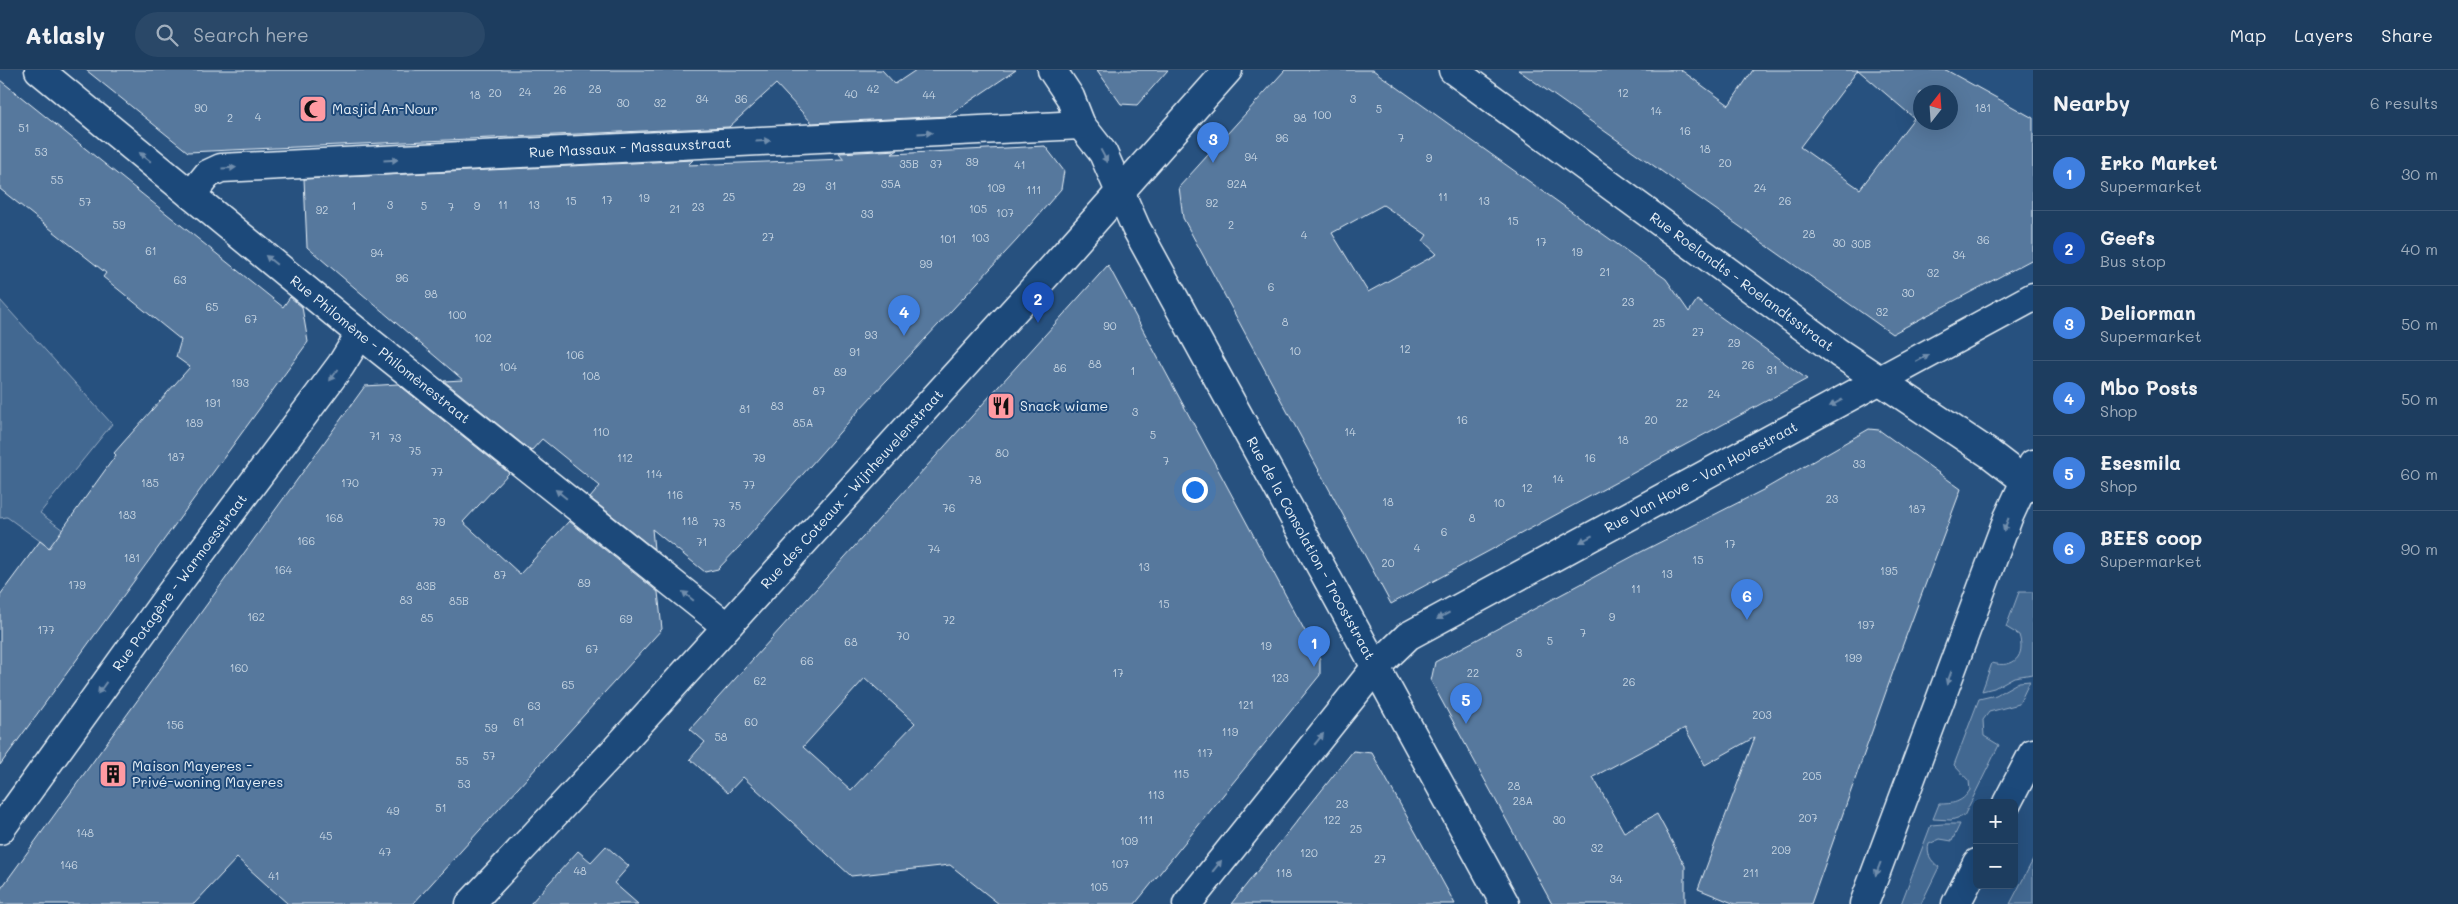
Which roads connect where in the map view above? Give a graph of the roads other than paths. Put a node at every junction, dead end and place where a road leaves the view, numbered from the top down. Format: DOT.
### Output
graph roads {
  1 [pos="39,70"];
  2 [pos="1052,70"];
  3 [pos="1228,70"];
  4 [pos="1453,70"];
  5 [pos="1082,125"];
  6 [pos="1120,191"];
  7 [pos="191,195"];
  8 [pos="2033,297"];
  9 [pos="360,334"];
  10 [pos="1880,380"];
  11 [pos="2030,477"];
  12 [pos="726,626"];
  13 [pos="1376,667"];
  14 [pos="2033,753"];
  15 [pos="2009,799"];
  16 [pos="0,830"];
  17 [pos="1973,871"];
  18 [pos="470,904"];
  19 [pos="1187,904"];
  20 [pos="1505,904"];
  21 [pos="1864,904"];
  22 [pos="1956,904"];
  7 -- 1 [label="street, Rue Philomène - Philomènestraat, one-way"];
  2 -- 5 [label="street, Rue de la Consolation - Trooststraat"];
  3 -- 6 [label="street, Rue des Coteaux - Wijnheuvelenstraat"];
  4 -- 10 [label="street, Rue Roelandts - Roelandtsstraat"];
  5 -- 6 [label="street, Rue de la Consolation - Trooststraat, one-way"];
  7 -- 5 [label="street, Rue Massaux - Massauxstraat, one-way"];
  6 -- 12 [label="street, Rue des Coteaux - Wijnheuvelenstraat"];
  6 -- 13 [label="street, Rue de la Consolation - Trooststraat"];
  9 -- 7 [label="street, Rue Philomène - Philomènestraat, one-way"];
  10 -- 8 [label="street, Rue Van Hove - Van Hovestraat, one-way"];
  12 -- 9 [label="street, Rue Philomène - Philomènestraat, one-way"];
  9 -- 16 [label="street, Rue Potagère - Warmoesstraat, one-way"];
  10 -- 11 [label="street, Rue Roelandts - Roelandtsstraat"];
  10 -- 13 [label="street, Rue Van Hove - Van Hovestraat, one-way"];
  11 -- 21 [label="street, one-way"];
  12 -- 18 [label="street, Rue des Coteaux - Wijnheuvelenstraat"];
  19 -- 13 [label="street, Rue Van Hove - Van Hovestraat, one-way"];
  13 -- 20 [label="street, Rue de la Consolation - Trooststraat"];
  14 -- 15 [label="street"];
  17 -- 22 [label="street"];
}
